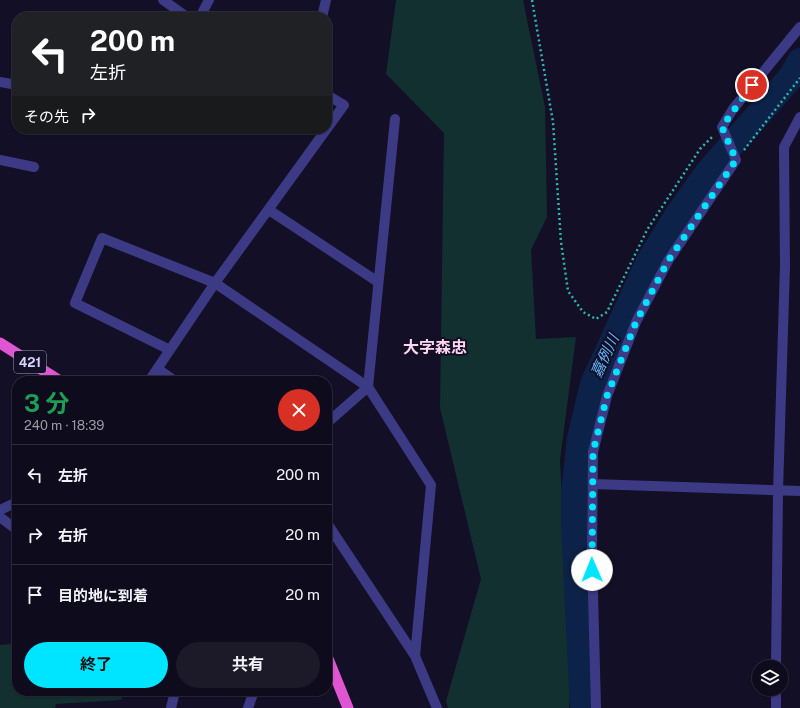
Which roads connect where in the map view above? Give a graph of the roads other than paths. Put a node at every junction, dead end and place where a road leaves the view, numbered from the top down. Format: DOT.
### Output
graph roads {
  1 [pos="163,0"];
  2 [pos="209,0"];
  3 [pos="326,0"];
  4 [pos="180,12"];
  5 [pos="203,12"];
  6 [pos="323,12"];
  7 [pos="800,27"];
  8 [pos="0,82"];
  9 [pos="12,85"];
  10 [pos="332,98"];
  11 [pos="800,117"];
  12 [pos="395,119"];
  13 [pos="332,122"];
  14 [pos="323,134"];
  15 [pos="0,160"];
  16 [pos="34,167"];
  17 [pos="269,210"];
  18 [pos="378,282"];
  19 [pos="214,283"];
  20 [pos="0,342"];
  21 [pos="170,350"];
  22 [pos="158,369"];
  23 [pos="52,376"];
  24 [pos="153,376"];
  25 [pos="168,376"];
  26 [pos="368,387"];
  27 [pos="332,419"];
  28 [pos="592,484"];
  29 [pos="800,490"];
  30 [pos="778,491"];
  31 [pos="12,504"];
  32 [pos="0,510"];
  33 [pos="0,517"];
  34 [pos="12,526"];
  35 [pos="332,531"];
  36 [pos="415,656"];
  37 [pos="776,660"];
  38 [pos="332,668"];
  39 [pos="174,696"];
  40 [pos="252,696"];
  41 [pos="776,696"];
  42 [pos="171,708"];
  43 [pos="248,708"];
  44 [pos="348,708"];
  45 [pos="437,708"];
  46 [pos="596,708"];
  47 [pos="776,708"];
  1 -- 4 [label="street"];
  2 -- 5 [label="street"];
  3 -- 6 [label="street"];
  7 -- 28 [label="street"];
  8 -- 9 [label="street"];
  10 -- 13 [label="street"];
  11 -- 30 [label="street"];
  12 -- 18 [label="street"];
  14 -- 17 [label="street"];
  15 -- 16 [label="street"];
  17 -- 18 [label="street"];
  17 -- 19 [label="street"];
  18 -- 26 [label="street"];
  19 -- 21 [label="street"];
  19 -- 21 [label="street"];
  19 -- 26 [label="street"];
  20 -- 23 [label="highway, 421"];
  21 -- 22 [label="street"];
  22 -- 24 [label="street"];
  22 -- 25 [label="street"];
  26 -- 27 [label="street"];
  26 -- 36 [label="street"];
  28 -- 30 [label="street"];
  28 -- 46 [label="street"];
  29 -- 30 [label="street"];
  30 -- 37 [label="street"];
  31 -- 32 [label="street"];
  33 -- 34 [label="street"];
  35 -- 36 [label="street"];
  36 -- 45 [label="street"];
  38 -- 44 [label="highway"];
  39 -- 42 [label="street"];
  40 -- 43 [label="street"];
  41 -- 47 [label="street"];
}
